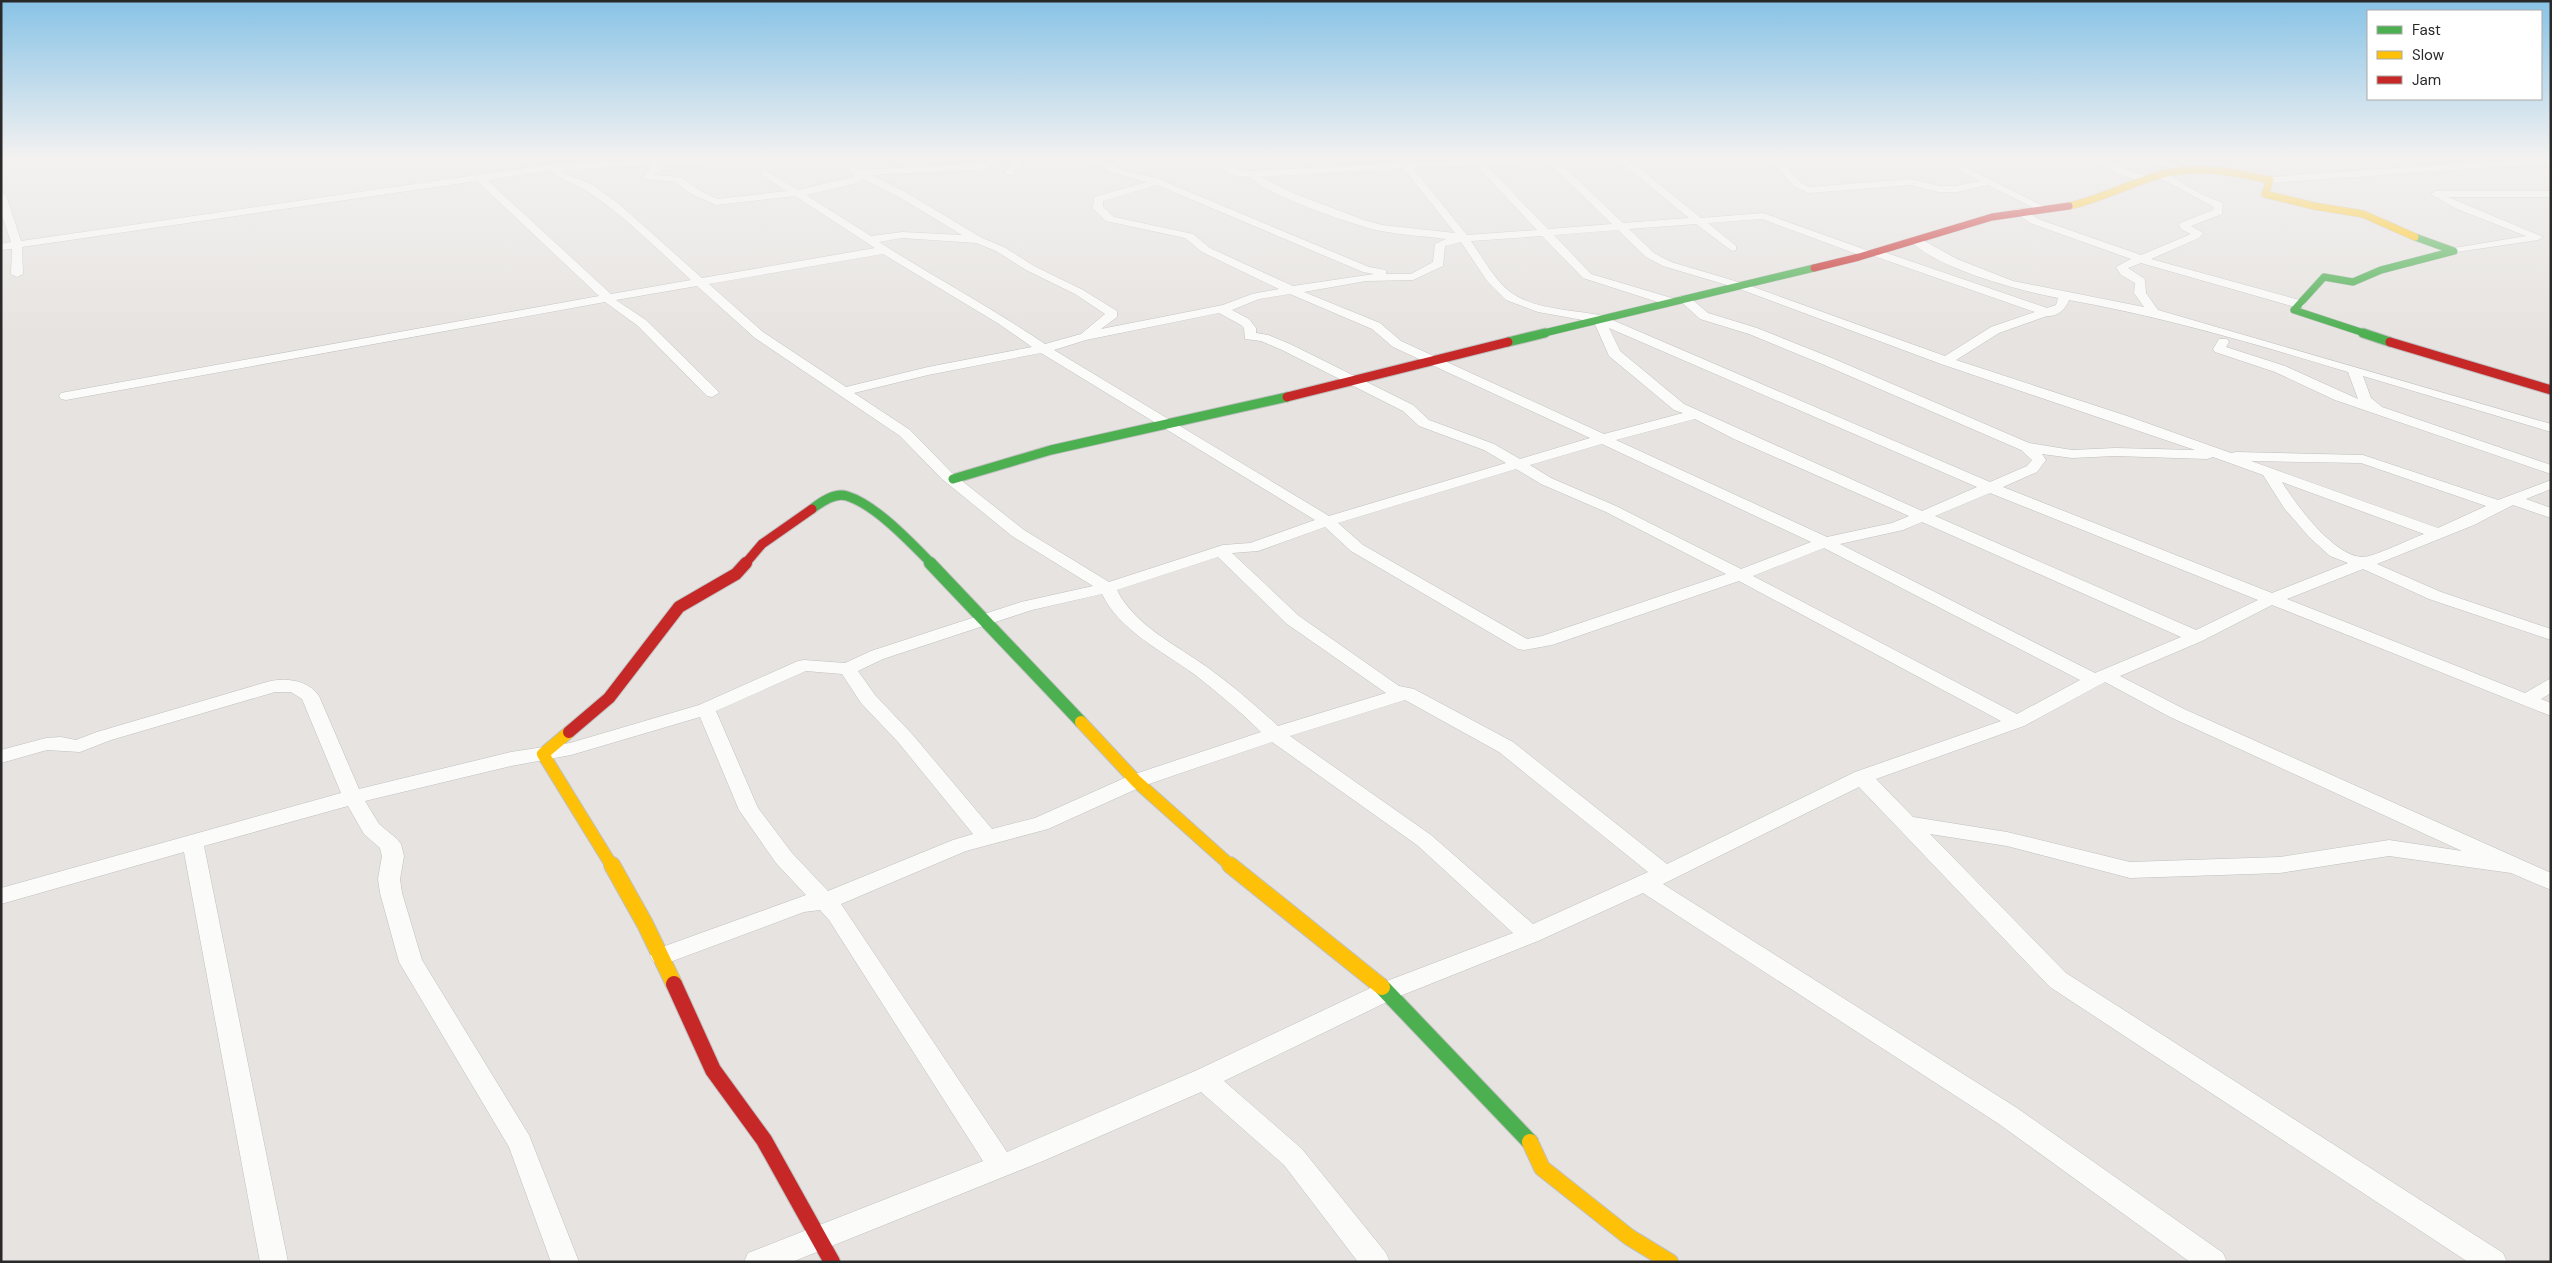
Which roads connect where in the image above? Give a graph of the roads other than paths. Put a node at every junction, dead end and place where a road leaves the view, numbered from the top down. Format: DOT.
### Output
graph roads {
  1 [pos="8,218"];
  2 [pos="200,218"];
  3 [pos="522,218"];
  4 [pos="628,218"];
  5 [pos="835,218"];
  6 [pos="941,218"];
  7 [pos="1109,218"];
  8 [pos="1243,218"];
  9 [pos="1349,218"];
  10 [pos="1447,218"];
  11 [pos="1529,218"];
  12 [pos="1612,218"];
  13 [pos="1693,218"];
  14 [pos="1737,218"];
  15 [pos="1769,218"];
  16 [pos="1986,218"];
  17 [pos="2030,218"];
  18 [pos="2201,218"];
  19 [pos="2372,218"];
  20 [pos="2492,218"];
  21 [pos="1697,221"];
  22 [pos="1621,226"];
  23 [pos="1542,232"];
  24 [pos="1463,238"];
  25 [pos="868,240"];
  26 [pos="978,240"];
  27 [pos="1915,240"];
  28 [pos="17,245"];
  29 [pos="1,247"];
  30 [pos="1732,248"];
  31 [pos="884,250"];
  32 [pos="2454,251"];
  33 [pos="1870,253"];
  34 [pos="2139,259"];
  35 [pos="17,274"];
  36 [pos="1413,277"];
  37 [pos="699,282"];
  38 [pos="1741,286"];
  39 [pos="1294,291"];
  40 [pos="2066,295"];
  41 [pos="608,298"];
  42 [pos="1678,300"];
  43 [pos="2299,304"];
  44 [pos="1221,309"];
  45 [pos="2050,313"];
  46 [pos="2154,313"];
  47 [pos="1599,319"];
  48 [pos="1083,337"];
  49 [pos="2223,342"];
  50 [pos="1042,348"];
  51 [pos="1436,361"];
  52 [pos="1946,361"];
  53 [pos="2354,370"];
  54 [pos="1351,382"];
  55 [pos="2551,390"];
  56 [pos="846,391"];
  57 [pos="712,393"];
  58 [pos="66,396"];
  59 [pos="2377,408"];
  60 [pos="1697,414"];
  61 [pos="1163,423"];
  62 [pos="2551,428"];
  63 [pos="1603,439"];
  64 [pos="2026,447"];
  65 [pos="2220,455"];
  66 [pos="1519,464"];
  67 [pos="2551,470"];
  68 [pos="2270,474"];
  69 [pos="953,479"];
  70 [pos="2551,484"];
  71 [pos="1989,487"];
  72 [pos="2506,503"];
  73 [pos="2551,514"];
  74 [pos="1921,517"];
  75 [pos="1327,521"];
  76 [pos="2436,533"];
  77 [pos="1825,542"];
  78 [pos="1221,552"];
  79 [pos="2365,564"];
  80 [pos="1740,575"];
  81 [pos="1107,588"];
  82 [pos="2272,600"];
  83 [pos="982,619"];
  84 [pos="2551,635"];
  85 [pos="2196,638"];
  86 [pos="848,669"];
  87 [pos="2100,678"];
  88 [pos="2551,684"];
  89 [pos="1407,693"];
  90 [pos="2528,700"];
  91 [pos="706,709"];
  92 [pos="2551,710"];
  93 [pos="2017,722"];
  94 [pos="1274,734"];
  95 [pos="543,754"];
  96 [pos="1,757"];
  97 [pos="1862,777"];
  98 [pos="1136,781"];
  99 [pos="354,797"];
  100 [pos="1906,823"];
  101 [pos="988,838"];
  102 [pos="193,842"];
  103 [pos="2517,866"];
  104 [pos="1654,879"];
  105 [pos="2551,882"];
  106 [pos="1,896"];
  107 [pos="825,901"];
  108 [pos="1530,936"];
  109 [pos="662,956"];
  110 [pos="1387,991"];
  111 [pos="1204,1079"];
  112 [pos="1000,1166"];
  113 [pos="818,1237"];
  114 [pos="274,1262"];
  115 [pos="565,1262"];
  116 [pos="758,1262"];
  117 [pos="832,1262"];
  118 [pos="1376,1262"];
  119 [pos="1670,1262"];
  120 [pos="2213,1262"];
  121 [pos="2493,1262"];
  1 -- 28 [label="street"];
  2 -- 28 [label="street"];
  3 -- 41 [label="street"];
  4 -- 37 [label="street"];
  5 -- 25 [label="street"];
  6 -- 26 [label="street"];
  7 -- 39 [label="street"];
  8 -- 36 [label="street"];
  9 -- 24 [label="street"];
  10 -- 24 [label="street"];
  11 -- 23 [label="street"];
  12 -- 22 [label="street"];
  13 -- 21 [label="street"];
  14 -- 21 [label="street"];
  15 -- 33 [label="street"];
  16 -- 27 [label="street"];
  17 -- 34 [label="street"];
  18 -- 34 [label="street"];
  19 -- 32 [label="street"];
  20 -- 32 [label="street"];
  21 -- 22 [label="street"];
  21 -- 30 [label="street"];
  22 -- 23 [label="street"];
  22 -- 38 [label="street"];
  23 -- 24 [label="street"];
  23 -- 42 [label="street"];
  24 -- 36 [label="street"];
  24 -- 47 [label="street"];
  25 -- 26 [label="street"];
  25 -- 31 [label="street"];
  26 -- 48 [label="street"];
  27 -- 33 [label="street"];
  27 -- 40 [label="street"];
  28 -- 29 [label="street"];
  28 -- 35 [label="street"];
  31 -- 37 [label="street"];
  31 -- 50 [label="street"];
  32 -- 43 [label="street"];
  33 -- 38 [label="street"];
  33 -- 45 [label="street"];
  34 -- 43 [label="street"];
  34 -- 46 [label="street"];
  36 -- 39 [label="street"];
  37 -- 41 [label="street"];
  37 -- 56 [label="street"];
  38 -- 42 [label="street"];
  38 -- 52 [label="street"];
  39 -- 44 [label="street"];
  39 -- 51 [label="street"];
  40 -- 45 [label="street"];
  40 -- 46 [label="street"];
  41 -- 57 [label="street"];
  41 -- 58 [label="street"];
  42 -- 47 [label="street"];
  42 -- 64 [label="street"];
  43 -- 55 [label="street"];
  44 -- 48 [label="street"];
  44 -- 54 [label="street"];
  45 -- 52 [label="street"];
  46 -- 53 [label="street"];
  47 -- 51 [label="street"];
  47 -- 60 [label="street"];
  47 -- 71 [label="street"];
  48 -- 50 [label="street"];
  49 -- 59 [label="street"];
  50 -- 56 [label="street"];
  50 -- 61 [label="street"];
  51 -- 54 [label="street"];
  51 -- 63 [label="street"];
  52 -- 65 [label="street"];
  53 -- 59 [label="street"];
  53 -- 62 [label="street"];
  54 -- 61 [label="street"];
  54 -- 66 [label="street"];
  56 -- 69 [label="street"];
  59 -- 67 [label="street"];
  60 -- 63 [label="street"];
  60 -- 74 [label="street"];
  61 -- 69 [label="street"];
  61 -- 75 [label="street"];
  63 -- 66 [label="street"];
  63 -- 77 [label="street"];
  64 -- 65 [label="street"];
  64 -- 71 [label="street"];
  65 -- 68 [label="street"];
  65 -- 72 [label="street"];
  66 -- 75 [label="street"];
  66 -- 80 [label="street"];
  68 -- 76 [label="street"];
  68 -- 79 [label="street"];
  69 -- 81 [label="street"];
  70 -- 72 [label="street"];
  71 -- 74 [label="street"];
  71 -- 82 [label="street"];
  72 -- 73 [label="street"];
  72 -- 76 [label="street"];
  74 -- 77 [label="street"];
  74 -- 85 [label="street"];
  75 -- 78 [label="street"];
  75 -- 80 [label="street"];
  76 -- 79 [label="street"];
  77 -- 80 [label="street"];
  77 -- 87 [label="street"];
  78 -- 81 [label="street"];
  78 -- 89 [label="street"];
  79 -- 82 [label="street"];
  79 -- 84 [label="street"];
  80 -- 93 [label="street"];
  81 -- 83 [label="street"];
  81 -- 94 [label="street"];
  82 -- 85 [label="street"];
  82 -- 90 [label="street"];
  83 -- 86 [label="street"];
  83 -- 95 [label="street"];
  83 -- 98 [label="street"];
  85 -- 87 [label="street"];
  86 -- 91 [label="street"];
  86 -- 101 [label="street"];
  87 -- 93 [label="street"];
  87 -- 103 [label="street"];
  88 -- 90 [label="street"];
  89 -- 94 [label="street"];
  89 -- 104 [label="street"];
  90 -- 92 [label="street"];
  91 -- 95 [label="street"];
  91 -- 107 [label="street"];
  93 -- 97 [label="street"];
  94 -- 98 [label="street"];
  94 -- 108 [label="street"];
  95 -- 99 [label="street"];
  95 -- 109 [label="street"];
  96 -- 99 [label="street"];
  97 -- 100 [label="street"];
  97 -- 104 [label="street"];
  98 -- 101 [label="street"];
  98 -- 110 [label="street"];
  99 -- 102 [label="street"];
  99 -- 115 [label="street"];
  100 -- 103 [label="street"];
  100 -- 121 [label="street"];
  101 -- 107 [label="street"];
  102 -- 106 [label="street"];
  102 -- 114 [label="street"];
  103 -- 105 [label="street"];
  104 -- 108 [label="street"];
  104 -- 120 [label="street"];
  107 -- 109 [label="street"];
  107 -- 112 [label="street"];
  108 -- 110 [label="street"];
  109 -- 113 [label="street"];
  110 -- 111 [label="street"];
  110 -- 119 [label="street"];
  111 -- 112 [label="street"];
  111 -- 118 [label="street"];
  112 -- 113 [label="street"];
  113 -- 116 [label="street"];
  113 -- 117 [label="street"];
}
